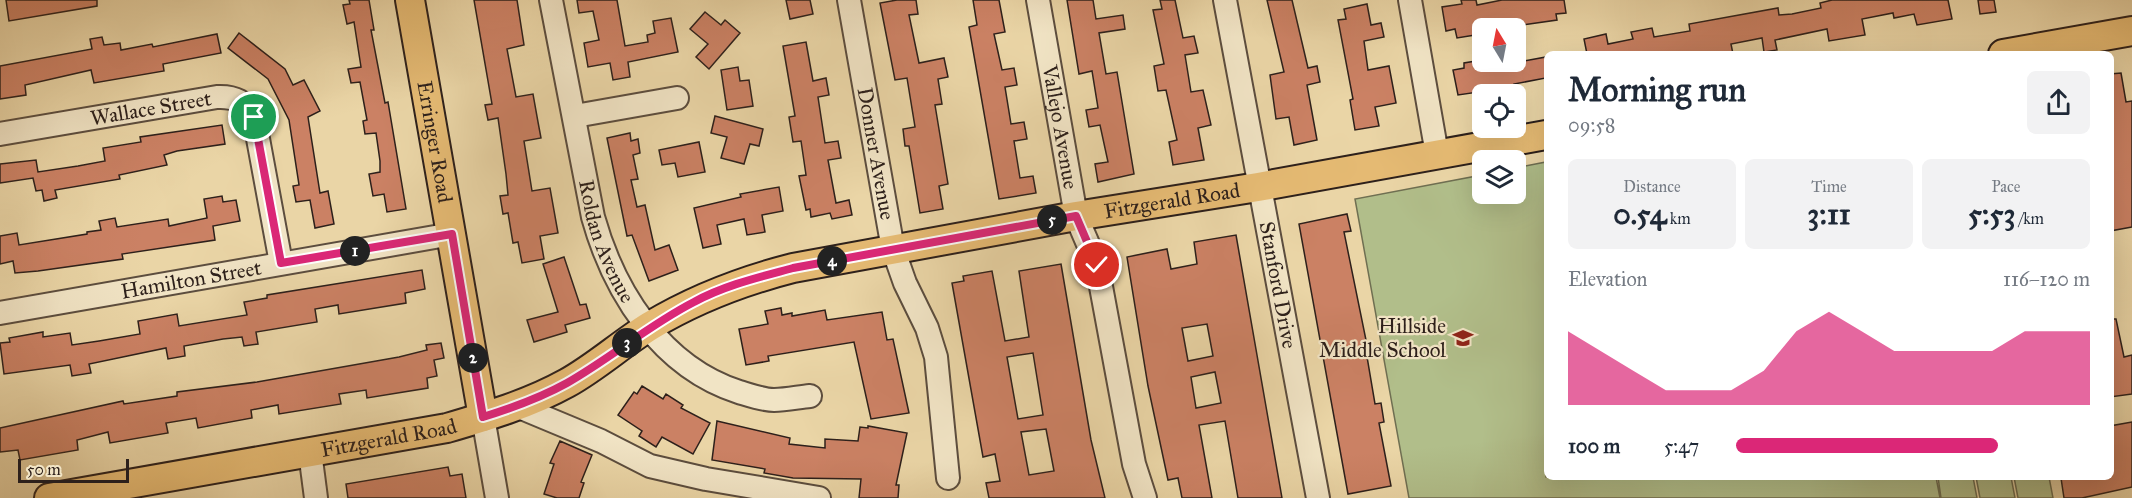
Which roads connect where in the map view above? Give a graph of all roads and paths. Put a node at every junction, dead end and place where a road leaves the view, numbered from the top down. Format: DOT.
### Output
graph roads {
  1 [pos="410,0"];
  2 [pos="551,0"];
  3 [pos="849,0"];
  4 [pos="1038,0"];
  5 [pos="1225,0"];
  6 [pos="1410,0"];
  7 [pos="2132,31"];
  8 [pos="2020,51"];
  9 [pos="677,98"];
  10 [pos="575,116"];
  11 [pos="0,134"];
  12 [pos="1544,135"];
  13 [pos="1437,154"];
  14 [pos="1258,187"];
  15 [pos="1076,216"];
  16 [pos="452,234"];
  17 [pos="893,249"];
  18 [pos="281,263"];
  19 [pos="0,313"];
  20 [pos="648,327"];
  21 [pos="810,396"];
  22 [pos="517,406"];
  23 [pos="483,417"];
  24 [pos="310,452"];
  25 [pos="948,478"];
  26 [pos="49,498"];
  27 [pos="316,498"];
  28 [pos="496,498"];
  29 [pos="819,498"];
  30 [pos="1145,498"];
  31 [pos="1318,498"];
  1 -- 16 [label="main road, Erringer Road"];
  2 -- 10 [label="street, Roldan Avenue"];
  3 -- 17 [label="street, Donner Avenue"];
  4 -- 15 [label="street, Vallejo Avenue"];
  5 -- 14 [label="street, Stanford Drive"];
  6 -- 13 [label="street"];
  7 -- 8 [label="main road"];
  9 -- 10 [label="street"];
  10 -- 20 [label="street, Roldan Avenue"];
  11 -- 18 [label="street, Wallace Street"];
  12 -- 13 [label="main road, Fitzgerald Road"];
  13 -- 14 [label="main road, Fitzgerald Road"];
  14 -- 15 [label="main road, Fitzgerald Road"];
  14 -- 31 [label="street, Stanford Drive"];
  15 -- 17 [label="main road, Fitzgerald Road"];
  15 -- 30 [label="street, Vallejo Avenue"];
  16 -- 18 [label="street, Hamilton Street"];
  16 -- 23 [label="main road, Erringer Road"];
  17 -- 20 [label="main road, Fitzgerald Road"];
  17 -- 25 [label="street, Donner Avenue"];
  18 -- 19 [label="street, Hamilton Street"];
  20 -- 21 [label="street, Roldan Avenue"];
  20 -- 22 [label="main road, Fitzgerald Road"];
  22 -- 23 [label="main road, Fitzgerald Road"];
  22 -- 29 [label="street"];
  23 -- 24 [label="main road, Fitzgerald Road"];
  23 -- 28 [label="street, Erringer Road"];
  24 -- 26 [label="main road, Fitzgerald Road"];
  24 -- 27 [label="street"];
}
